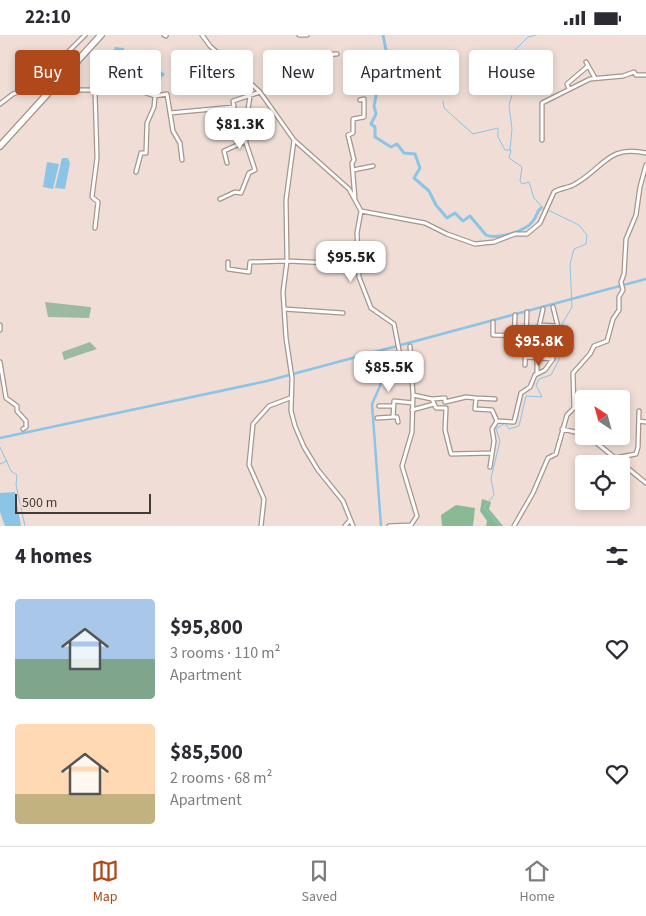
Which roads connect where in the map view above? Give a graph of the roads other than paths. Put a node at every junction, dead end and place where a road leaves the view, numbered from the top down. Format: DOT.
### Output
graph roads {
  1 [pos="84,35"];
  2 [pos="202,35"];
  3 [pos="299,35"];
  4 [pos="307,35"];
  5 [pos="97,36"];
  6 [pos="68,50"];
  7 [pos="333,54"];
  8 [pos="337,54"];
  9 [pos="80,56"];
  10 [pos="646,75"];
  11 [pos="595,78"];
  12 [pos="569,89"];
  13 [pos="260,93"];
  14 [pos="15,94"];
  15 [pos="46,95"];
  16 [pos="95,95"];
  17 [pos="150,95"];
  18 [pos="155,97"];
  19 [pos="250,97"];
  20 [pos="360,99"];
  21 [pos="0,104"];
  22 [pos="170,113"];
  23 [pos="294,140"];
  24 [pos="542,140"];
  25 [pos="246,141"];
  26 [pos="0,146"];
  27 [pos="646,153"];
  28 [pos="182,160"];
  29 [pos="227,163"];
  30 [pos="646,165"];
  31 [pos="373,166"];
  32 [pos="353,170"];
  33 [pos="136,173"];
  34 [pos="220,199"];
  35 [pos="355,200"];
  36 [pos="361,211"];
  37 [pos="95,227"];
  38 [pos="357,255"];
  39 [pos="287,261"];
  40 [pos="228,262"];
  41 [pos="553,307"];
  42 [pos="284,309"];
  43 [pos="543,309"];
  44 [pos="528,312"];
  45 [pos="343,313"];
  46 [pos="516,315"];
  47 [pos="493,322"];
  48 [pos="0,325"];
  49 [pos="540,325"];
  50 [pos="557,326"];
  51 [pos="0,329"];
  52 [pos="515,336"];
  53 [pos="527,336"];
  54 [pos="537,336"];
  55 [pos="560,337"];
  56 [pos="410,346"];
  57 [pos="514,347"];
  58 [pos="526,347"];
  59 [pos="555,348"];
  60 [pos="399,349"];
  61 [pos="526,357"];
  62 [pos="537,358"];
  63 [pos="553,359"];
  64 [pos="0,362"];
  65 [pos="525,365"];
  66 [pos="537,373"];
  67 [pos="413,395"];
  68 [pos="290,398"];
  69 [pos="432,399"];
  70 [pos="476,399"];
  71 [pos="495,399"];
  72 [pos="413,403"];
  73 [pos="434,403"];
  74 [pos="379,406"];
  75 [pos="393,406"];
  76 [pos="412,410"];
  77 [pos="639,411"];
  78 [pos="393,417"];
  79 [pos="377,418"];
  80 [pos="497,421"];
  81 [pos="639,421"];
  82 [pos="398,422"];
  83 [pos="646,422"];
  84 [pos="23,429"];
  85 [pos="562,429"];
  86 [pos="575,432"];
  87 [pos="599,445"];
  88 [pos="492,453"];
  89 [pos="611,455"];
  90 [pos="630,455"];
  91 [pos="490,467"];
  92 [pos="630,470"];
  93 [pos="646,483"];
  94 [pos="350,520"];
  95 [pos="261,526"];
  96 [pos="345,526"];
  97 [pos="353,526"];
  98 [pos="389,526"];
  99 [pos="515,526"];
  1 -- 6 [label="street"];
  2 -- 13 [label="street"];
  3 -- 4 [label="street"];
  5 -- 9 [label="highway"];
  7 -- 8 [label="street"];
  10 -- 11 [label="street"];
  11 -- 12 [label="street"];
  11 -- 12 [label="street"];
  12 -- 24 [label="street"];
  13 -- 19 [label="street"];
  13 -- 23 [label="street"];
  14 -- 21 [label="street"];
  15 -- 26 [label="highway"];
  16 -- 37 [label="street"];
  17 -- 18 [label="street"];
  18 -- 22 [label="street"];
  18 -- 33 [label="street"];
  19 -- 22 [label="street"];
  19 -- 25 [label="street"];
  20 -- 32 [label="street"];
  22 -- 28 [label="street"];
  23 -- 35 [label="street"];
  23 -- 39 [label="street"];
  25 -- 29 [label="street"];
  25 -- 34 [label="street"];
  27 -- 36 [label="street"];
  30 -- 85 [label="street"];
  31 -- 32 [label="street"];
  32 -- 35 [label="street"];
  35 -- 36 [label="street"];
  36 -- 38 [label="street"];
  38 -- 39 [label="street"];
  38 -- 60 [label="street"];
  39 -- 40 [label="street"];
  39 -- 42 [label="street"];
  41 -- 50 [label="street"];
  42 -- 45 [label="street"];
  42 -- 68 [label="street"];
  43 -- 49 [label="street"];
  44 -- 53 [label="street"];
  46 -- 52 [label="street"];
  47 -- 52 [label="street"];
  48 -- 51 [label="street"];
  49 -- 50 [label="street"];
  49 -- 54 [label="street"];
  50 -- 55 [label="street"];
  52 -- 53 [label="street"];
  52 -- 57 [label="street"];
  53 -- 54 [label="street"];
  53 -- 58 [label="street"];
  54 -- 55 [label="street"];
  55 -- 59 [label="street"];
  56 -- 67 [label="street"];
  58 -- 59 [label="street"];
  58 -- 61 [label="street"];
  59 -- 63 [label="street"];
  61 -- 62 [label="street"];
  61 -- 65 [label="street"];
  62 -- 63 [label="street"];
  62 -- 66 [label="street"];
  63 -- 66 [label="street"];
  64 -- 84 [label="street"];
  66 -- 80 [label="street"];
  67 -- 69 [label="street"];
  67 -- 72 [label="street"];
  68 -- 94 [label="street"];
  68 -- 95 [label="street"];
  69 -- 70 [label="street"];
  69 -- 73 [label="street"];
  70 -- 71 [label="street"];
  70 -- 80 [label="street"];
  72 -- 75 [label="street"];
  72 -- 76 [label="street"];
  73 -- 76 [label="street"];
  73 -- 88 [label="street"];
  74 -- 75 [label="street"];
  75 -- 78 [label="street"];
  76 -- 98 [label="street"];
  77 -- 81 [label="street"];
  78 -- 79 [label="street"];
  78 -- 82 [label="street"];
  80 -- 88 [label="street"];
  81 -- 83 [label="street"];
  81 -- 90 [label="street"];
  85 -- 86 [label="street"];
  85 -- 99 [label="street"];
  87 -- 89 [label="street"];
  88 -- 91 [label="street"];
  92 -- 93 [label="street"];
  94 -- 96 [label="street"];
  94 -- 97 [label="street"];
}
